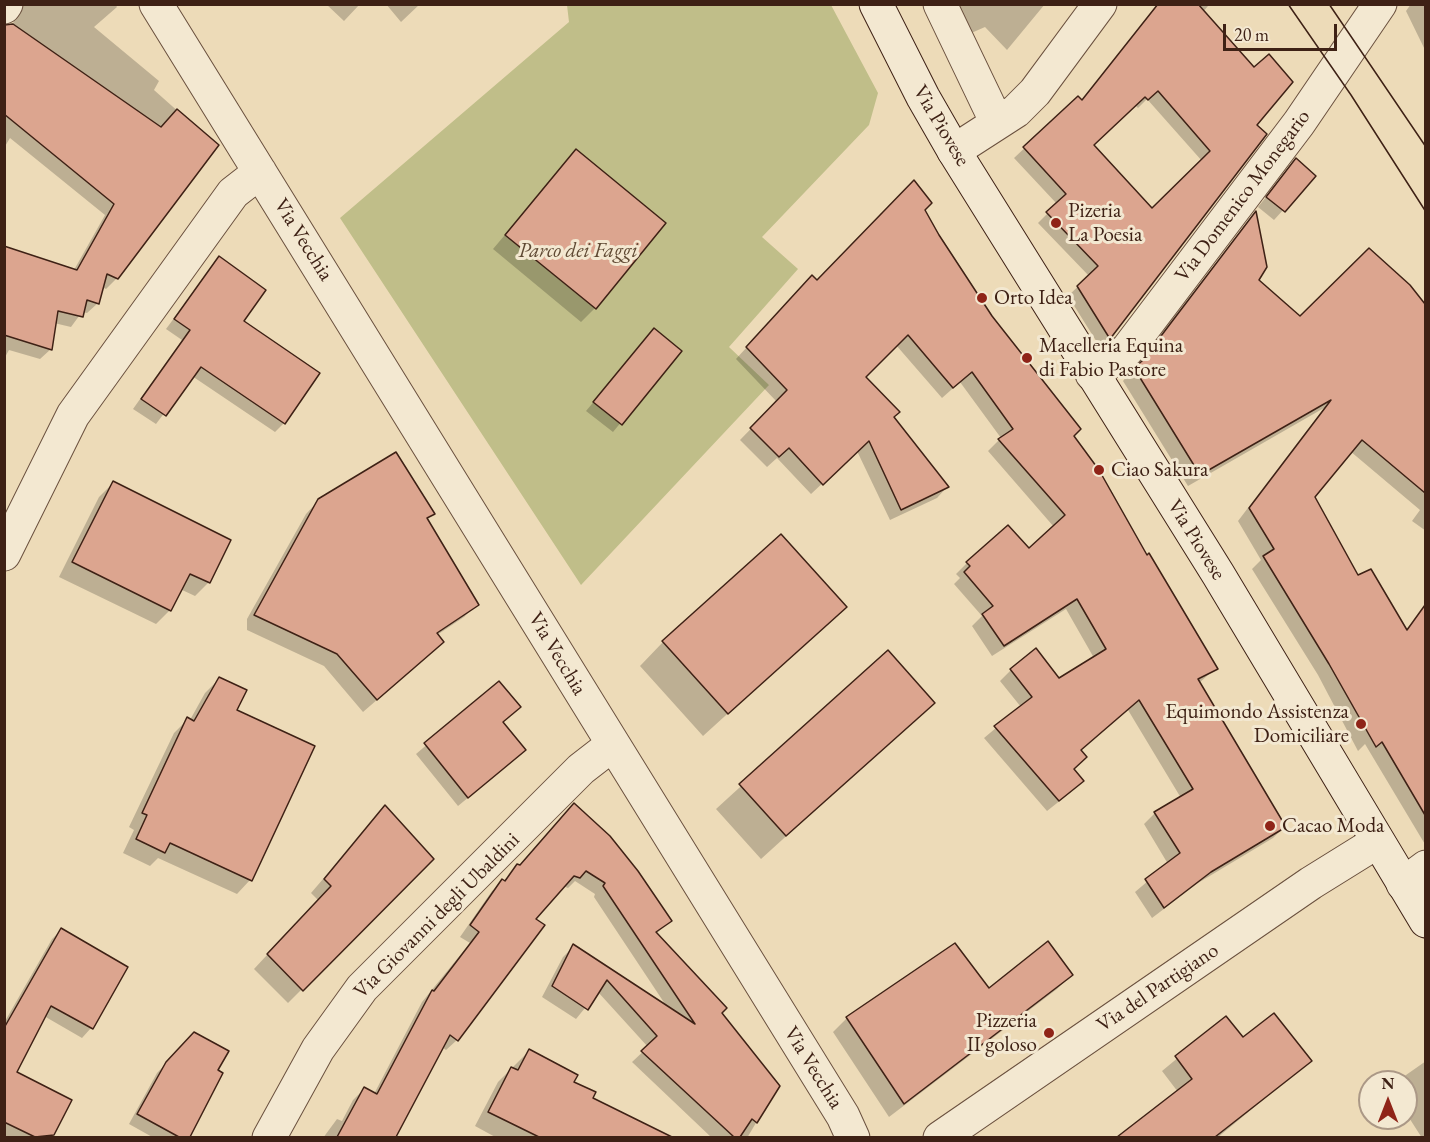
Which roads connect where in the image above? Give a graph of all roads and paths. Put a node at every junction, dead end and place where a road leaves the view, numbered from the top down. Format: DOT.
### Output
graph roads {
  1 [pos="156,4"];
  2 [pos="876,4"];
  3 [pos="940,4"];
  4 [pos="1100,4"];
  5 [pos="1380,4"];
  6 [pos="997,123"];
  7 [pos="954,151"];
  8 [pos="260,172"];
  9 [pos="1092,374"];
  10 [pos="4,554"];
  11 [pos="612,744"];
  12 [pos="1377,842"];
  13 [pos="1414,875"];
  14 [pos="1425,921"];
  15 [pos="269,1137"];
  16 [pos="853,1137"];
  17 [pos="940,1137"];
  1 -- 8 [label="street, Via Vecchia"];
  2 -- 7 [label="street, Via Piovese"];
  3 -- 6 [label="street"];
  4 -- 6 [label="street"];
  5 -- 9 [label="street, Via Domenico Monegario"];
  6 -- 7 [label="street"];
  7 -- 9 [label="street, Via Piovese"];
  8 -- 10 [label="street"];
  8 -- 11 [label="street, Via Vecchia"];
  9 -- 12 [label="street, Via Piovese"];
  11 -- 15 [label="street, Via Giovanni degli Ubaldini"];
  11 -- 16 [label="street, Via Vecchia"];
  12 -- 13 [label="street, Via Piovese"];
  12 -- 17 [label="street, Via del Partigiano"];
  13 -- 14 [label="street, Via Piovese"];
}
